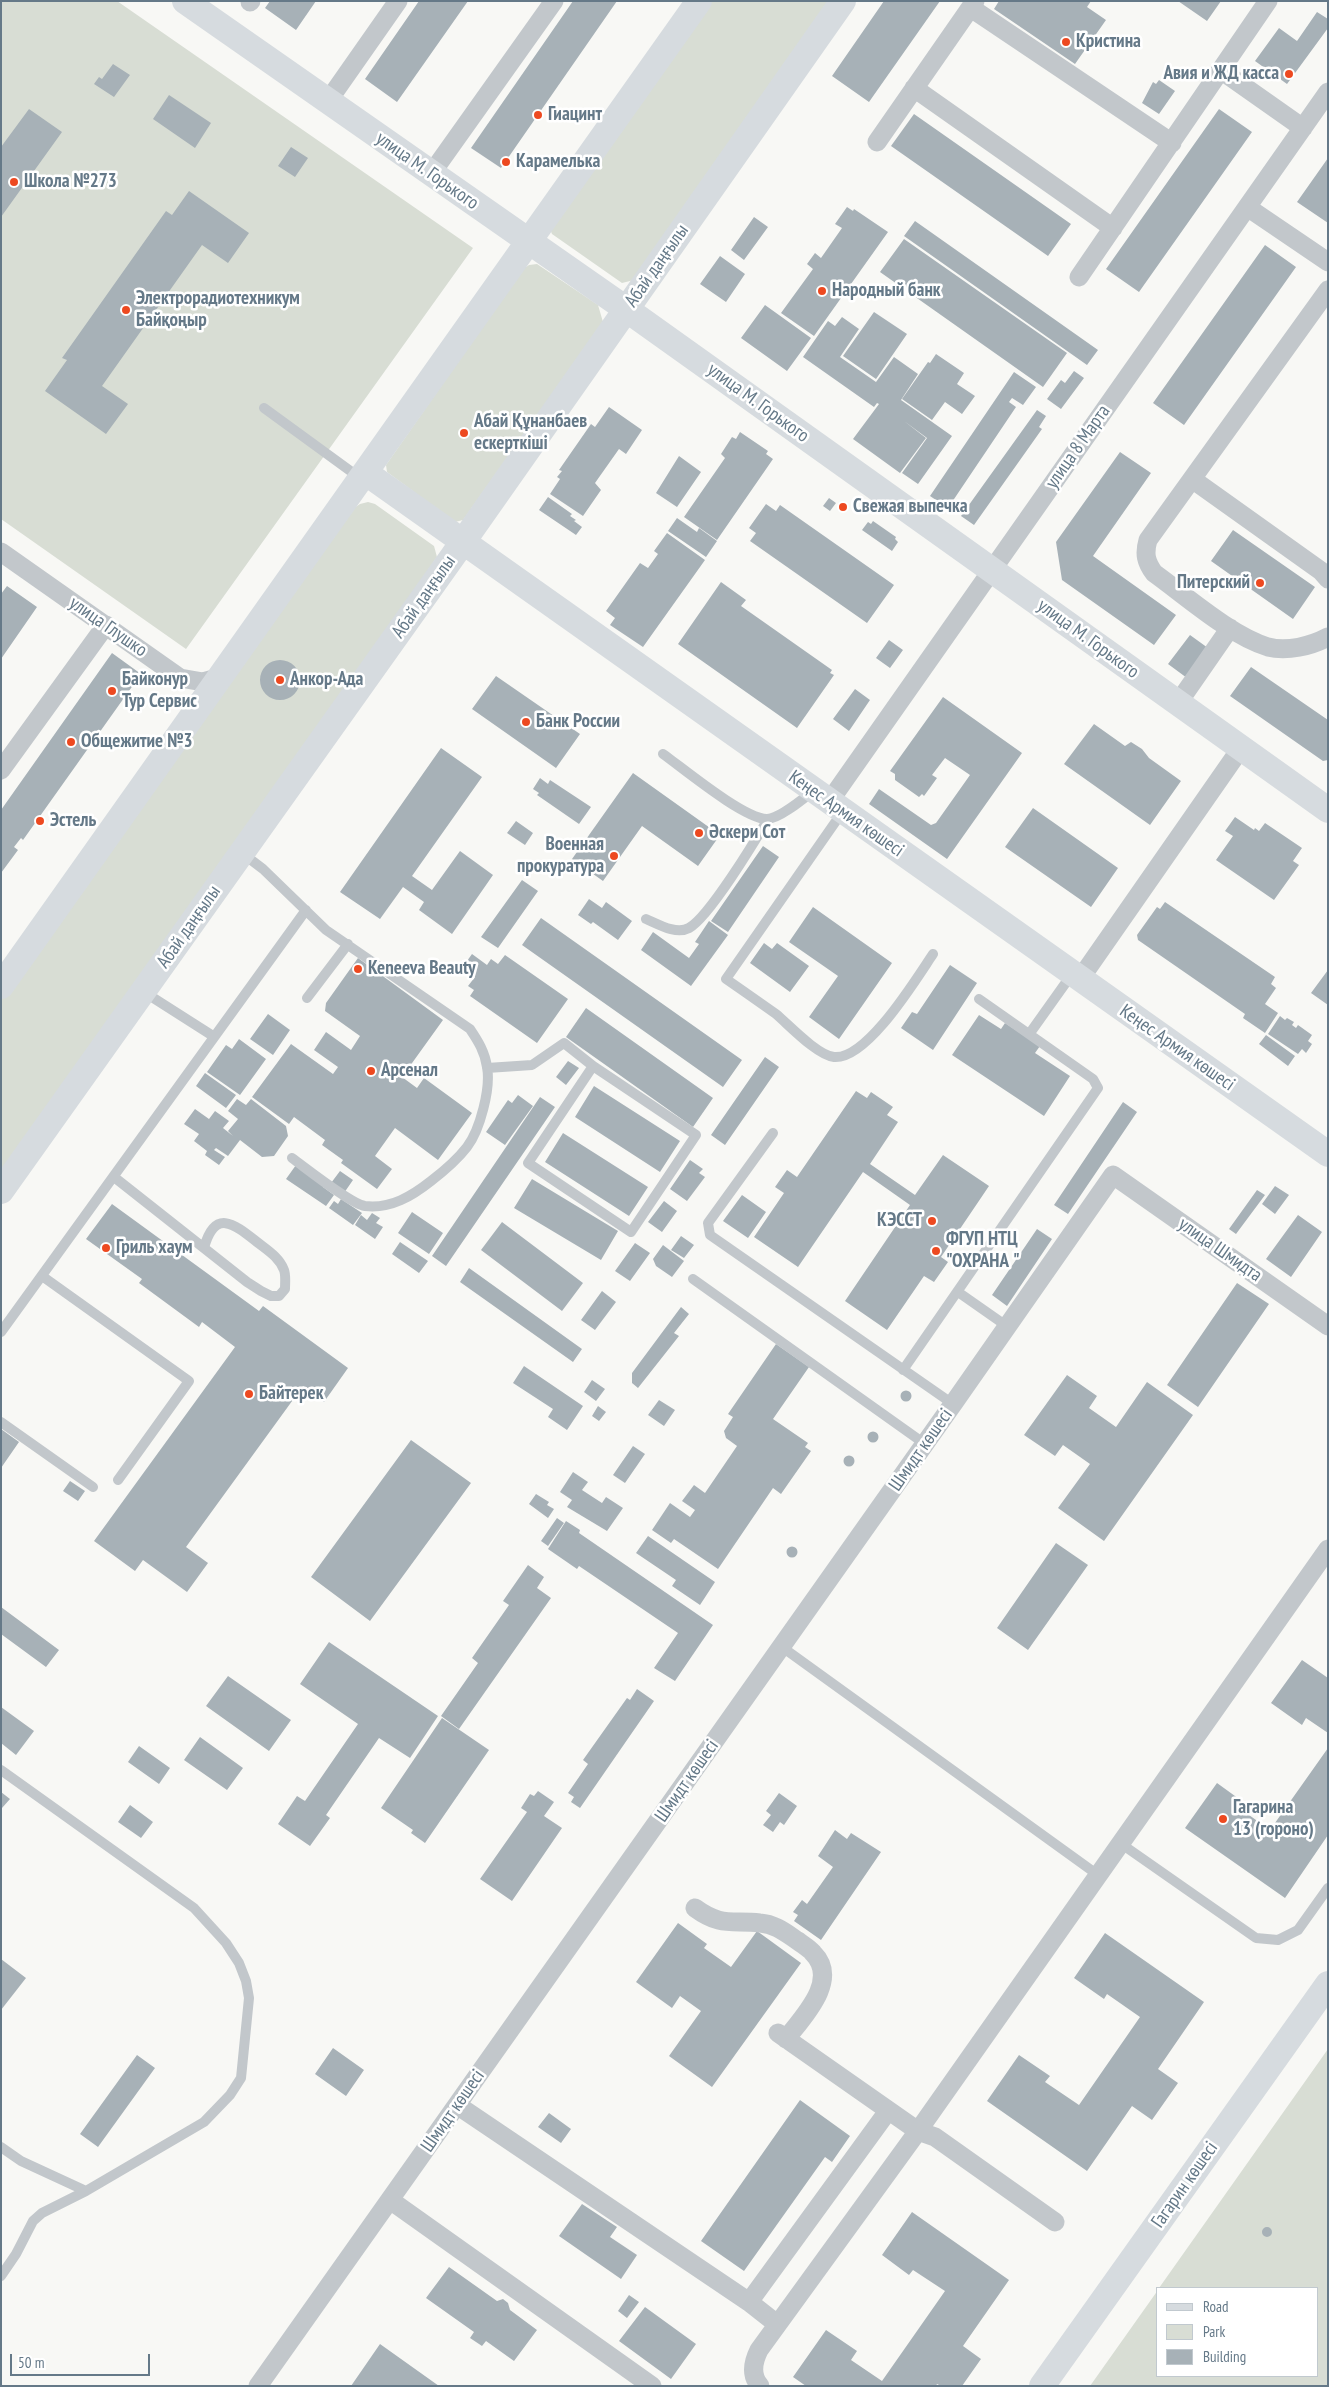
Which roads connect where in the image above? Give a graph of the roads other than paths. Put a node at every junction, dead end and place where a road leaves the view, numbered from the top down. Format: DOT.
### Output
graph roads {
  1 [pos="185,1"];
  2 [pos="398,1"];
  3 [pos="554,1"];
  4 [pos="699,1"];
  5 [pos="843,1"];
  6 [pos="1268,1"];
  7 [pos="973,5"];
  8 [pos="1222,72"];
  9 [pos="914,88"];
  10 [pos="1328,92"];
  11 [pos="328,101"];
  12 [pos="1303,128"];
  13 [pos="877,142"];
  14 [pos="1172,144"];
  15 [pos="431,174"];
  16 [pos="1247,206"];
  17 [pos="1113,228"];
  18 [pos="528,242"];
  19 [pos="1328,262"];
  20 [pos="1079,277"];
  21 [pos="1328,290"];
  22 [pos="626,309"];
  23 [pos="264,408"];
  24 [pos="364,476"];
  25 [pos="1192,479"];
  26 [pos="462,542"];
  27 [pos="1,552"];
  28 [pos="992,570"];
  29 [pos="1328,579"];
  30 [pos="106,625"];
  31 [pos="1230,628"];
  32 [pos="1328,637"];
  33 [pos="221,677"];
  34 [pos="1178,703"];
  35 [pos="1241,748"];
  36 [pos="663,754"];
  37 [pos="1,770"];
  38 [pos="828,801"];
  39 [pos="1328,810"];
  40 [pos="768,819"];
  41 [pos="242,853"];
  42 [pos="306,910"];
  43 [pos="646,919"];
  44 [pos="348,944"];
  45 [pos="933,954"];
  46 [pos="1076,976"];
  47 [pos="1,986"];
  48 [pos="143,991"];
  49 [pos="307,998"];
  50 [pos="979,998"];
  51 [pos="1030,1033"];
  52 [pos="212,1036"];
  53 [pos="593,1066"];
  54 [pos="488,1068"];
  55 [pos="773,1133"];
  56 [pos="1328,1154"];
  57 [pos="292,1158"];
  58 [pos="1113,1175"];
  59 [pos="114,1177"];
  60 [pos="1,1190"];
  61 [pos="204,1248"];
  62 [pos="42,1276"];
  63 [pos="693,1280"];
  64 [pos="958,1292"];
  65 [pos="1328,1326"];
  66 [pos="1008,1327"];
  67 [pos="1,1332"];
  68 [pos="903,1370"];
  69 [pos="953,1404"];
  70 [pos="1,1422"];
  71 [pos="925,1444"];
  72 [pos="118,1480"];
  73 [pos="93,1487"];
  74 [pos="1328,1549"];
  75 [pos="782,1646"];
  76 [pos="1,1770"];
  77 [pos="1120,1843"];
  78 [pos="1098,1875"];
  79 [pos="1328,1888"];
  80 [pos="695,1908"];
  81 [pos="1328,1984"];
  82 [pos="457,2105"];
  83 [pos="888,2111"];
  84 [pos="918,2131"];
  85 [pos="1,2147"];
  86 [pos="86,2191"];
  87 [pos="390,2200"];
  88 [pos="1055,2222"];
  89 [pos="1,2276"];
  90 [pos="749,2302"];
  91 [pos="777,2324"];
  92 [pos="752,2381"];
  93 [pos="258,2386"];
  94 [pos="652,2386"];
  95 [pos="1042,2386"];
  1 -- 11 [label="main road, улица М. Горького"];
  2 -- 11 [label="street"];
  3 -- 15 [label="street"];
  4 -- 18 [label="main road"];
  5 -- 22 [label="main road, Абай даңғылы"];
  6 -- 8 [label="street"];
  7 -- 9 [label="street"];
  7 -- 14 [label="street"];
  8 -- 12 [label="street"];
  8 -- 14 [label="street"];
  9 -- 13 [label="street"];
  9 -- 17 [label="street"];
  10 -- 12 [label="street, улица 8 Марта"];
  11 -- 15 [label="main road, улица М. Горького"];
  12 -- 16 [label="street, улица 8 Марта"];
  14 -- 17 [label="street"];
  15 -- 18 [label="main road, улица М. Горького"];
  16 -- 19 [label="street"];
  16 -- 28 [label="street, улица 8 Марта"];
  17 -- 20 [label="street"];
  18 -- 22 [label="main road, улица М. Горького"];
  18 -- 24 [label="main road"];
  21 -- 25 [label="street"];
  22 -- 26 [label="main road, Абай даңғылы"];
  22 -- 28 [label="main road, улица М. Горького"];
  23 -- 24 [label="lane"];
  24 -- 26 [label="main road, Кеңес Армия көшесі"];
  24 -- 33 [label="main road"];
  25 -- 29 [label="street"];
  25 -- 31 [label="street"];
  26 -- 38 [label="main road, Кеңес Армия көшесі"];
  26 -- 41 [label="main road, Абай даңғылы"];
  27 -- 30 [label="street, улица Глушко"];
  28 -- 34 [label="main road, улица М. Горького"];
  28 -- 38 [label="street, улица 8 Марта"];
  30 -- 33 [label="street, улица Глушко"];
  30 -- 37 [label="street"];
  31 -- 32 [label="street"];
  31 -- 34 [label="street"];
  33 -- 47 [label="main road"];
  34 -- 35 [label="main road, улица М. Горького"];
  35 -- 39 [label="main road, улица М. Горького"];
  35 -- 46 [label="street"];
  36 -- 40 [label="lane"];
  38 -- 40 [label="lane"];
  38 -- 45 [label="lane"];
  38 -- 46 [label="main road, Кеңес Армия көшесі"];
  40 -- 43 [label="lane"];
  41 -- 42 [label="lane"];
  41 -- 48 [label="main road, Абай даңғылы"];
  42 -- 44 [label="lane"];
  42 -- 52 [label="lane"];
  44 -- 49 [label="lane"];
  44 -- 54 [label="lane"];
  46 -- 51 [label="lane"];
  46 -- 56 [label="main road, Кеңес Армия көшесі"];
  48 -- 52 [label="lane"];
  48 -- 60 [label="main road, Абай даңғылы"];
  50 -- 51 [label="lane"];
  51 -- 64 [label="lane"];
  52 -- 59 [label="lane"];
  53 -- 53 [label="lane"];
  53 -- 54 [label="lane"];
  54 -- 57 [label="lane"];
  55 -- 68 [label="lane"];
  58 -- 65 [label="street, улица Шмидта"];
  58 -- 66 [label="street, Шмидт көшесі"];
  59 -- 61 [label="lane"];
  59 -- 62 [label="lane"];
  61 -- 61 [label="lane"];
  62 -- 67 [label="lane"];
  62 -- 72 [label="lane"];
  63 -- 71 [label="lane"];
  64 -- 66 [label="lane"];
  64 -- 68 [label="lane"];
  66 -- 69 [label="street, Шмидт көшесі"];
  68 -- 69 [label="lane"];
  69 -- 71 [label="street, Шмидт көшесі"];
  70 -- 73 [label="lane"];
  71 -- 75 [label="street, Шмидт көшесі"];
  74 -- 77 [label="street"];
  75 -- 78 [label="lane"];
  75 -- 82 [label="street, Шмидт көшесі"];
  76 -- 86 [label="lane"];
  77 -- 78 [label="street"];
  77 -- 79 [label="lane"];
  78 -- 84 [label="street"];
  80 -- 83 [label="street"];
  81 -- 95 [label="main road, Гагарин көшесі"];
  82 -- 87 [label="street, Шмидт көшесі"];
  82 -- 90 [label="street"];
  83 -- 84 [label="street"];
  83 -- 90 [label="street"];
  84 -- 88 [label="street"];
  84 -- 91 [label="street"];
  85 -- 86 [label="lane"];
  86 -- 89 [label="lane"];
  87 -- 93 [label="street, Шмидт көшесі"];
  87 -- 94 [label="street"];
  90 -- 91 [label="street"];
  91 -- 92 [label="street"];
}
